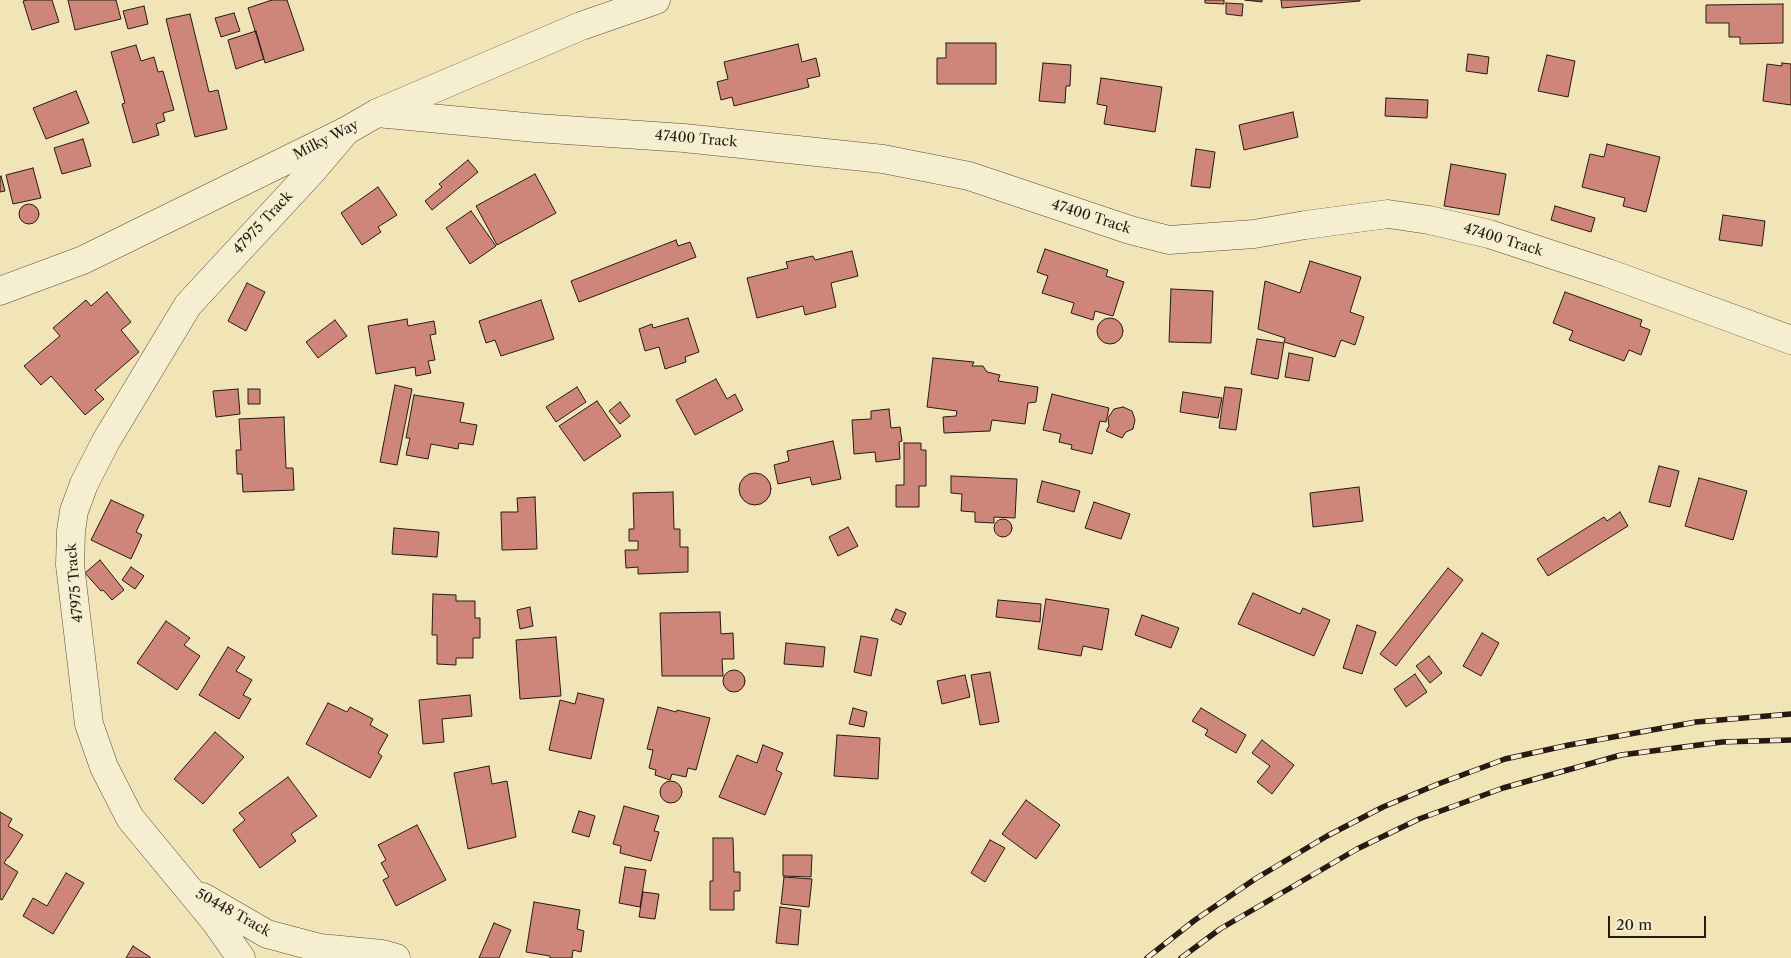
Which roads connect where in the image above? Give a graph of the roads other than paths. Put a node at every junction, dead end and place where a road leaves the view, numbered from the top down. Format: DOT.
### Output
graph roads {
  1 [pos="656,0"];
  2 [pos="377,113"];
  3 [pos="346,131"];
  4 [pos="0,292"];
  5 [pos="1791,340"];
  6 [pos="189,888"];
  7 [pos="241,958"];
  8 [pos="396,958"];
  1 -- 2 [label="street, Milky Way"];
  2 -- 3 [label="street, Milky Way"];
  2 -- 5 [label="street, 47400 Track"];
  3 -- 4 [label="street, Milky Way"];
  3 -- 6 [label="street, 47975 Track"];
  6 -- 7 [label="street, 47975 Track"];
  6 -- 8 [label="street, 50448 Track"];
}
